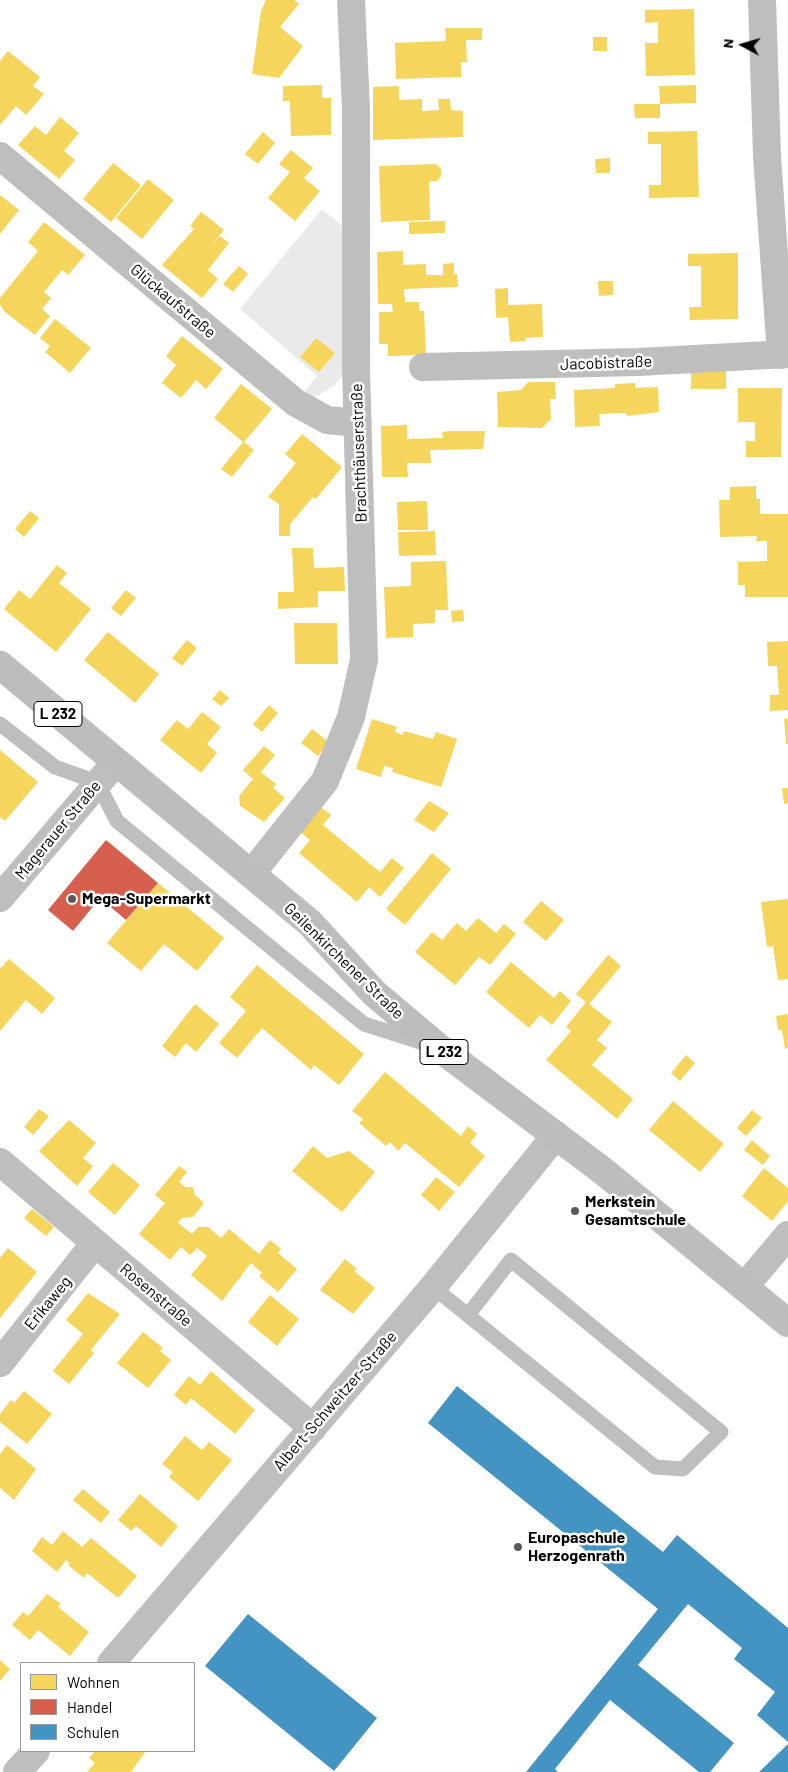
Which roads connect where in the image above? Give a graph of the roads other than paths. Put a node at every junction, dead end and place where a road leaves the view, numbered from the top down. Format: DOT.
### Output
graph roads {
  1 [pos="351,0"];
  2 [pos="762,0"];
  3 [pos="776,50"];
  4 [pos="0,156"];
  5 [pos="778,156"];
  6 [pos="785,355"];
  7 [pos="423,367"];
  8 [pos="358,423"];
  9 [pos="0,665"];
  10 [pos="0,724"];
  11 [pos="116,762"];
  12 [pos="97,782"];
  13 [pos="250,874"];
  14 [pos="0,898"];
  15 [pos="438,1048"];
  16 [pos="556,1135"];
  17 [pos="0,1162"];
  18 [pos="788,1235"];
  19 [pos="95,1243"];
  20 [pos="745,1286"];
  21 [pos="433,1287"];
  22 [pos="468,1315"];
  23 [pos="788,1323"];
  24 [pos="0,1363"];
  25 [pos="312,1428"];
  26 [pos="112,1662"];
  27 [pos="35,1752"];
  28 [pos="0,1766"];
  29 [pos="11,1772"];
  30 [pos="18,1772"];
  1 -- 8 [label="street, Brachthäuserstraße"];
  2 -- 3 [label="street"];
  3 -- 5 [label="street"];
  4 -- 8 [label="street, Glückaufstraße"];
  5 -- 6 [label="street"];
  6 -- 7 [label="street, Jacobistraße"];
  8 -- 13 [label="street, Brachthäuserstraße"];
  9 -- 11 [label="main road, Geilenkirchener Straße / L 232"];
  10 -- 12 [label="lane"];
  11 -- 12 [label="street, Magerauer Straße"];
  11 -- 13 [label="main road, Geilenkirchener Straße / L 232"];
  12 -- 14 [label="street, Magerauer Straße"];
  12 -- 15 [label="lane"];
  13 -- 15 [label="main road, Geilenkirchener Straße / L 232"];
  15 -- 16 [label="main road, Geilenkirchener Straße / L 232"];
  16 -- 20 [label="main road, Geilenkirchener Straße / L 232"];
  16 -- 21 [label="street, Albert-Schweitzer-Straße"];
  17 -- 19 [label="street, Rosenstraße"];
  18 -- 20 [label="street"];
  19 -- 24 [label="street, Erikaweg"];
  19 -- 25 [label="street, Rosenstraße"];
  20 -- 23 [label="main road, Geilenkirchener Straße / L 232"];
  21 -- 22 [label="lane"];
  21 -- 25 [label="street, Albert-Schweitzer-Straße"];
  22 -- 22 [label="lane"];
  25 -- 26 [label="street, Albert-Schweitzer-Straße"];
  27 -- 30 [label="street"];
  28 -- 29 [label="street"];
}
